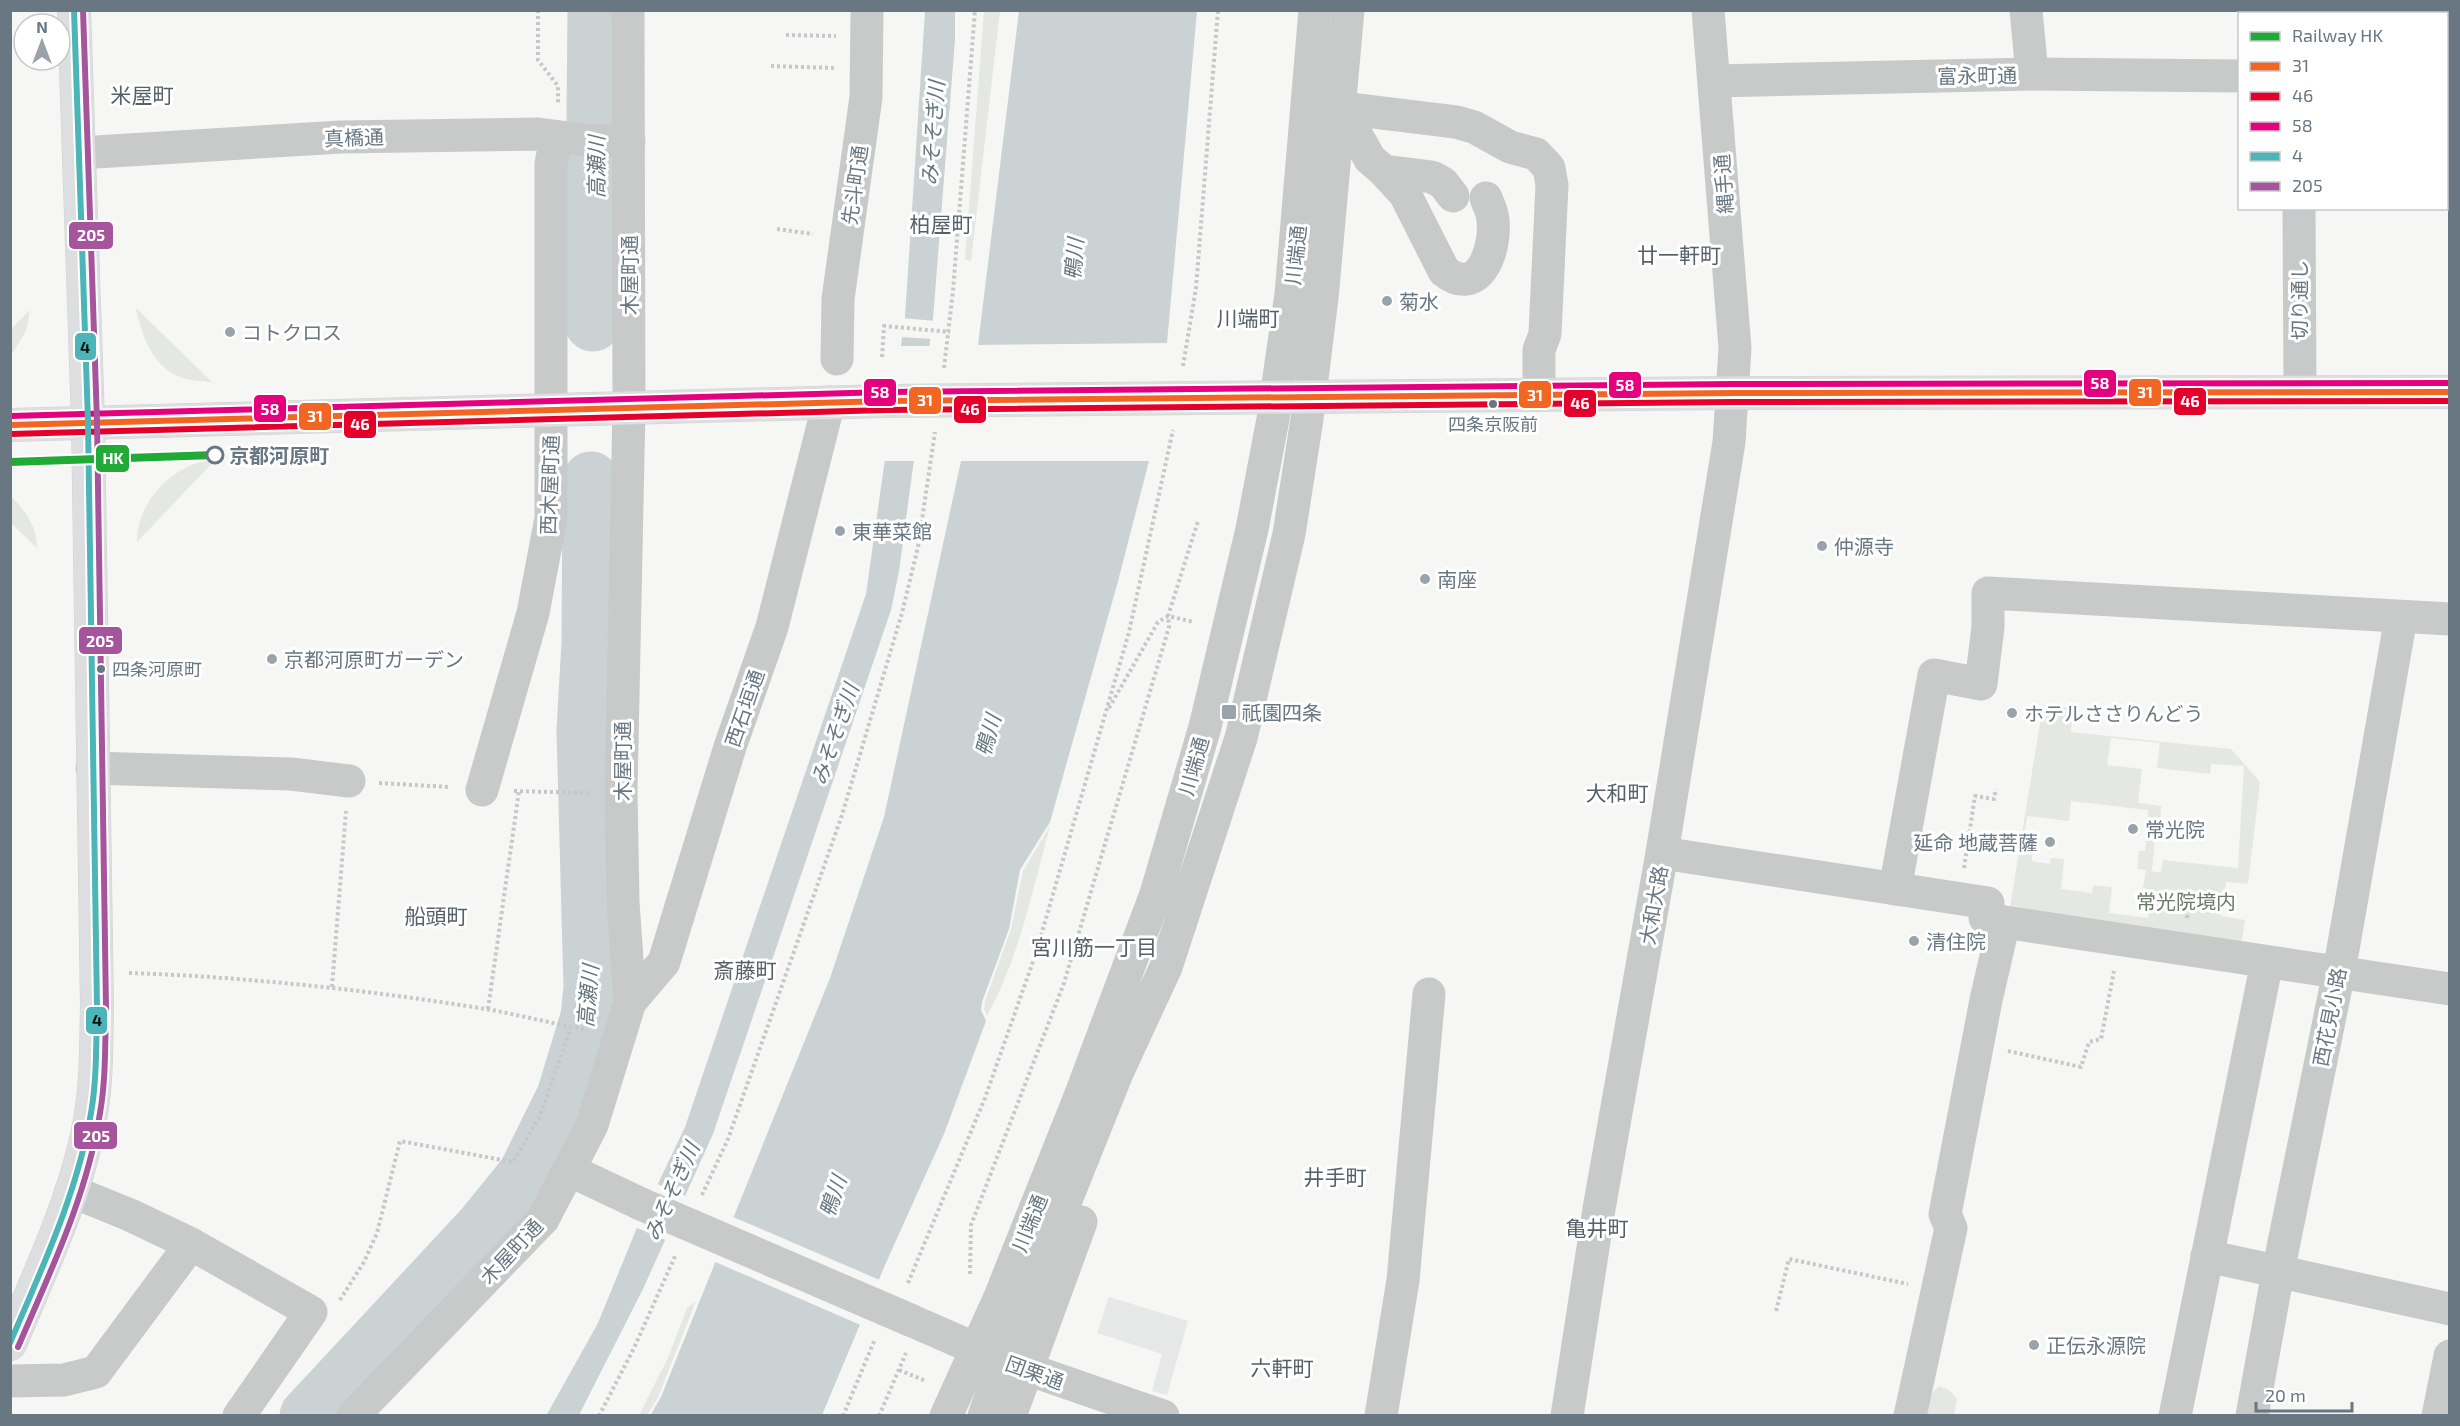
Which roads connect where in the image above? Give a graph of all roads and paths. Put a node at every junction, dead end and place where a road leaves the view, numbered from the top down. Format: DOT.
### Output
graph roads {
  1 [pos="74,10"];
  2 [pos="538,10"];
  3 [pos="628,10"];
  4 [pos="975,10"];
  5 [pos="1218,10"];
  6 [pos="1316,10"];
  7 [pos="1348,10"];
  8 [pos="1708,10"];
  9 [pos="2026,10"];
  10 [pos="867,23"];
  11 [pos="786,35"];
  12 [pos="771,66"];
  13 [pos="866,70"];
  14 [pos="2032,74"];
  15 [pos="2238,76"];
  16 [pos="1715,81"];
  17 [pos="1341,108"];
  18 [pos="593,140"];
  19 [pos="79,153"];
  20 [pos="1384,171"];
  21 [pos="1453,196"];
  22 [pos="1486,198"];
  23 [pos="2299,210"];
  24 [pos="1477,238"];
  25 [pos="1479,273"];
  26 [pos="950,332"];
  27 [pos="882,357"];
  28 [pos="837,359"];
  29 [pos="943,376"];
  30 [pos="1189,384"];
  31 [pos="2300,392"];
  32 [pos="2450,392"];
  33 [pos="1734,393"];
  34 [pos="1539,395"];
  35 [pos="1310,397"];
  36 [pos="1276,398"];
  37 [pos="829,402"];
  38 [pos="629,408"];
  39 [pos="551,410"];
  40 [pos="88,422"];
  41 [pos="10,425"];
  42 [pos="1173,428"];
  43 [pos="935,431"];
  44 [pos="1198,521"];
  45 [pos="1168,616"];
  46 [pos="2401,617"];
  47 [pos="2450,619"];
  48 [pos="1194,622"];
  49 [pos="1106,712"];
  50 [pos="92,768"];
  51 [pos="349,781"];
  52 [pos="1996,789"];
  53 [pos="482,790"];
  54 [pos="519,791"];
  55 [pos="1662,853"];
  56 [pos="1895,889"];
  57 [pos="1959,898"];
  58 [pos="2004,922"];
  59 [pos="2120,939"];
  60 [pos="2267,962"];
  61 [pos="95,972"];
  62 [pos="2338,972"];
  63 [pos="332,987"];
  64 [pos="2450,989"];
  65 [pos="1429,994"];
  66 [pos="630,1002"];
  67 [pos="488,1010"];
  68 [pos="571,1027"];
  69 [pos="576,1028"];
  70 [pos="1978,1044"];
  71 [pos="569,1170"];
  72 [pos="71,1191"];
  73 [pos="699,1201"];
  74 [pos="681,1243"];
  75 [pos="191,1244"];
  76 [pos="2207,1256"];
  77 [pos="2278,1272"];
  78 [pos="970,1274"];
  79 [pos="906,1287"];
  80 [pos="1938,1290"];
  81 [pos="2450,1309"];
  82 [pos="1776,1311"];
  83 [pos="311,1312"];
  84 [pos="876,1337"];
  85 [pos="10,1344"];
  86 [pos="2450,1356"];
  87 [pos="1002,1359"];
  88 [pos="899,1370"];
  89 [pos="10,1381"];
  90 [pos="1122,1409"];
  91 [pos="239,1416"];
  92 [pos="353,1416"];
  93 [pos="599,1416"];
  94 [pos="843,1416"];
  95 [pos="879,1416"];
  96 [pos="946,1416"];
  97 [pos="984,1416"];
  98 [pos="1010,1416"];
  99 [pos="1163,1416"];
  100 [pos="1381,1416"];
  101 [pos="1567,1416"];
  102 [pos="1910,1416"];
  103 [pos="2175,1416"];
  104 [pos="2252,1416"];
  105 [pos="2438,1416"];
  1 -- 19 [label="main road"];
  2 -- 18 [label="path"];
  3 -- 18 [label="street, 木屋町通"];
  4 -- 26 [label="path"];
  5 -- 30 [label="path"];
  6 -- 36 [label="street, 川端通"];
  7 -- 17 [label="street, 川端通"];
  8 -- 16 [label="street, 縄手通"];
  9 -- 14 [label="street"];
  10 -- 11 [label="path"];
  10 -- 13 [label="street, 先斗町通"];
  12 -- 13 [label="path"];
  13 -- 28 [label="street, 先斗町通"];
  14 -- 15 [label="street, 富永町通"];
  14 -- 16 [label="street, 富永町通"];
  16 -- 33 [label="street, 縄手通"];
  17 -- 20 [label="street"];
  17 -- 34 [label="street"];
  17 -- 35 [label="street, 川端通"];
  18 -- 19 [label="street, 真橋通"];
  18 -- 38 [label="street, 木屋町通"];
  18 -- 39 [label="street, 西木屋町通"];
  19 -- 40 [label="main road"];
  20 -- 21 [label="street"];
  20 -- 25 [label="street"];
  22 -- 25 [label="street"];
  23 -- 31 [label="street, 切り通し"];
  24 -- 25 [label="street"];
  26 -- 27 [label="path"];
  26 -- 29 [label="path"];
  30 -- 36 [label="main road"];
  30 -- 37 [label="main road, bridge"];
  31 -- 32 [label="main road"];
  31 -- 33 [label="main road"];
  33 -- 34 [label="main road"];
  33 -- 55 [label="street, 大和大路"];
  34 -- 35 [label="main road"];
  35 -- 36 [label="main road"];
  35 -- 87 [label="street, 川端通"];
  36 -- 87 [label="street, 川端通"];
  37 -- 38 [label="main road"];
  37 -- 66 [label="street, 西石垣通"];
  38 -- 39 [label="main road"];
  38 -- 66 [label="street, 木屋町通"];
  39 -- 40 [label="main road"];
  39 -- 53 [label="street, 西木屋町通"];
  40 -- 41 [label="main road"];
  40 -- 50 [label="main road"];
  42 -- 49 [label="path"];
  43 -- 73 [label="path"];
  44 -- 45 [label="path"];
  45 -- 48 [label="path"];
  45 -- 49 [label="path"];
  45 -- 78 [label="path"];
  46 -- 47 [label="street"];
  46 -- 56 [label="street"];
  46 -- 62 [label="street, 西花見小路"];
  49 -- 79 [label="path"];
  50 -- 51 [label="street"];
  50 -- 61 [label="main road"];
  51 -- 63 [label="path"];
  52 -- 57 [label="path"];
  54 -- 67 [label="path"];
  55 -- 56 [label="street"];
  55 -- 101 [label="street, 大和大路"];
  56 -- 57 [label="street"];
  57 -- 58 [label="street"];
  58 -- 59 [label="street"];
  58 -- 70 [label="street"];
  59 -- 60 [label="street"];
  59 -- 70 [label="path"];
  60 -- 62 [label="street"];
  60 -- 76 [label="street"];
  61 -- 63 [label="path"];
  61 -- 72 [label="main road"];
  62 -- 64 [label="street"];
  62 -- 77 [label="street, 西花見小路"];
  63 -- 67 [label="path"];
  65 -- 100 [label="street"];
  66 -- 71 [label="street, 木屋町通"];
  67 -- 68 [label="path"];
  68 -- 69 [label="path"];
  68 -- 83 [label="path"];
  70 -- 80 [label="street"];
  71 -- 87 [label="street, 団栗通, bridge"];
  71 -- 92 [label="street, 木屋町通"];
  72 -- 75 [label="street"];
  72 -- 85 [label="main road"];
  74 -- 93 [label="path"];
  75 -- 83 [label="street"];
  75 -- 89 [label="street"];
  76 -- 77 [label="street"];
  76 -- 103 [label="street"];
  77 -- 81 [label="street"];
  77 -- 104 [label="street, 西花見小路"];
  80 -- 82 [label="path"];
  80 -- 102 [label="street"];
  83 -- 91 [label="street"];
  84 -- 94 [label="path"];
  86 -- 105 [label="street"];
  87 -- 90 [label="street, 団栗通"];
  87 -- 96 [label="street, 川端通"];
  87 -- 97 [label="street, 川端通"];
  87 -- 98 [label="street"];
  88 -- 95 [label="path"];
  90 -- 99 [label="street, 団栗通"];
}
